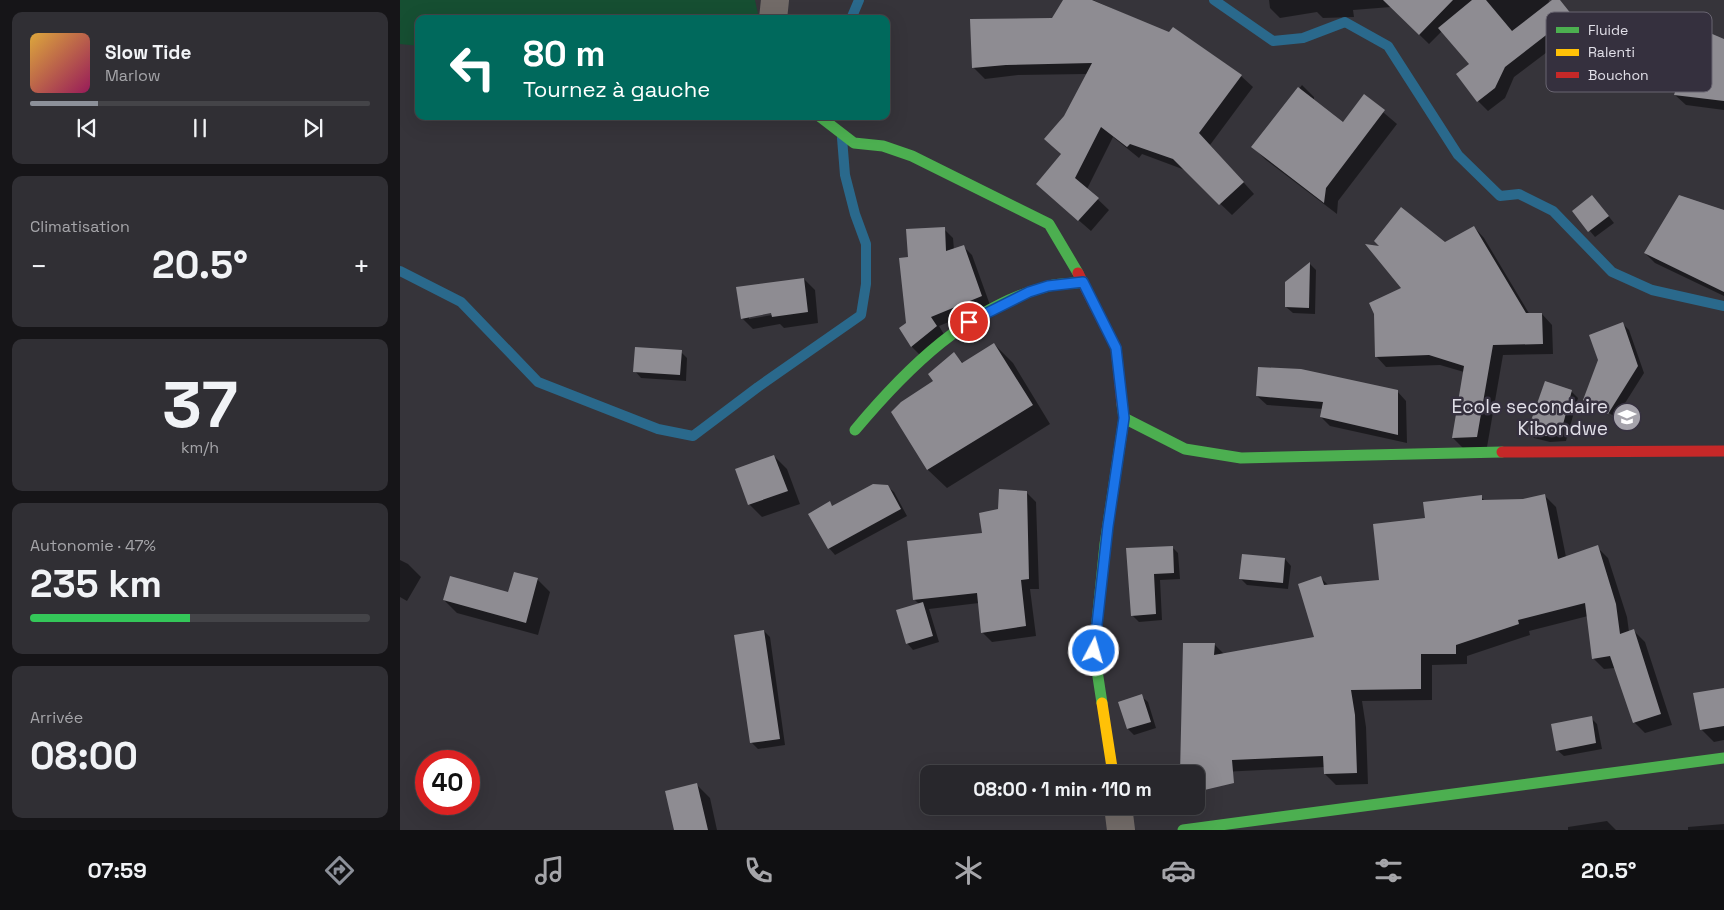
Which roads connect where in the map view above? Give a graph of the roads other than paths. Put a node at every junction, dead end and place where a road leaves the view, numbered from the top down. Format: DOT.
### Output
graph roads {
  1 [pos="775,0"];
  2 [pos="773,15"];
  3 [pos="824,120"];
  4 [pos="1083,282"];
  5 [pos="1124,418"];
  6 [pos="855,430"];
  7 [pos="1724,451"];
  8 [pos="1724,758"];
  9 [pos="1112,765"];
  10 [pos="1119,815"];
  11 [pos="1121,830"];
  12 [pos="1183,830"];
  1 -- 2 [label="street"];
  3 -- 4 [label="street"];
  4 -- 5 [label="street"];
  4 -- 6 [label="street"];
  5 -- 7 [label="street"];
  5 -- 9 [label="street"];
  8 -- 12 [label="street"];
  10 -- 11 [label="street"];
}
